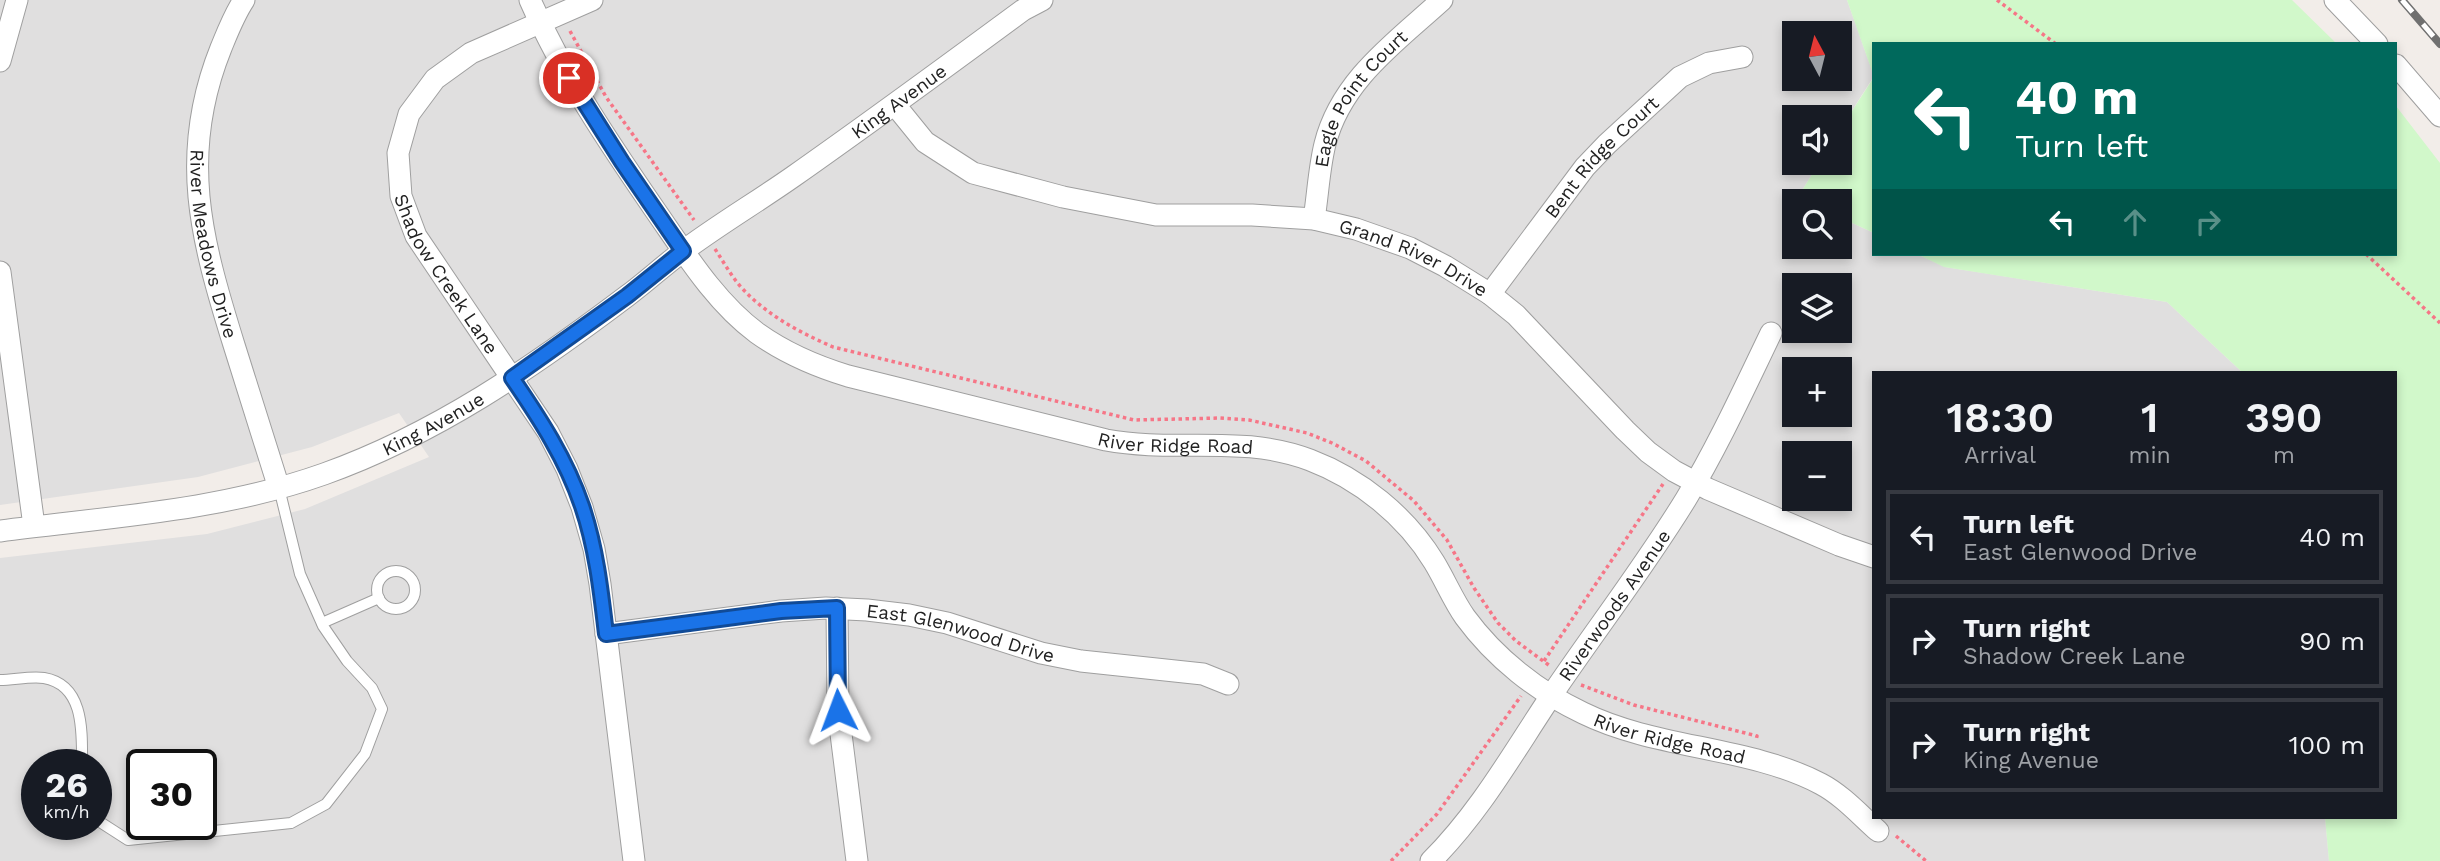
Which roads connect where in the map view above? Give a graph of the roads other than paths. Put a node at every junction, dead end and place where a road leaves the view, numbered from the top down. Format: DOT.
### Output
graph roads {
  1 [pos="17,0"];
  2 [pos="244,0"];
  3 [pos="530,0"];
  4 [pos="592,0"];
  5 [pos="1042,0"];
  6 [pos="1441,0"];
  7 [pos="2335,0"];
  8 [pos="540,22"];
  9 [pos="2375,42"];
  10 [pos="1742,57"];
  11 [pos="0,61"];
  12 [pos="2397,66"];
  13 [pos="895,105"];
  14 [pos="2440,116"];
  15 [pos="1314,219"];
  16 [pos="683,251"];
  17 [pos="0,272"];
  18 [pos="1490,294"];
  19 [pos="1771,333"];
  20 [pos="512,378"];
  21 [pos="1696,483"];
  22 [pos="279,488"];
  23 [pos="34,526"];
  24 [pos="0,531"];
  25 [pos="1872,556"];
  26 [pos="379,598"];
  27 [pos="837,608"];
  28 [pos="322,623"];
  29 [pos="606,634"];
  30 [pos="0,680"];
  31 [pos="1228,684"];
  32 [pos="1551,695"];
  33 [pos="81,749"];
  34 [pos="112,830"];
  35 [pos="1886,833"];
  36 [pos="634,861"];
  37 [pos="857,861"];
  38 [pos="1431,861"];
  1 -- 11 [label="street"];
  2 -- 22 [label="street, River Meadows Drive"];
  3 -- 8 [label="street, River Ridge Road"];
  4 -- 8 [label="street, Shadow Creek Lane"];
  5 -- 13 [label="street, King Avenue"];
  6 -- 15 [label="street, Eagle Point Court"];
  7 -- 9 [label="street"];
  8 -- 16 [label="street, River Ridge Road"];
  8 -- 20 [label="street, Shadow Creek Lane"];
  10 -- 18 [label="street, Bent Ridge Court"];
  12 -- 14 [label="street"];
  13 -- 15 [label="street, Grand River Drive"];
  13 -- 16 [label="street, King Avenue"];
  15 -- 18 [label="street, Grand River Drive"];
  16 -- 20 [label="street, King Avenue"];
  16 -- 32 [label="street, River Ridge Road"];
  17 -- 23 [label="street"];
  18 -- 21 [label="street, Grand River Drive"];
  19 -- 21 [label="street, Riverwoods Avenue"];
  20 -- 22 [label="street, King Avenue"];
  20 -- 29 [label="street, Shadow Creek Lane"];
  21 -- 25 [label="street, Grand River Drive"];
  21 -- 32 [label="street, Riverwoods Avenue"];
  22 -- 23 [label="street, King Avenue"];
  22 -- 28 [label="lane"];
  23 -- 24 [label="street, King Avenue"];
  26 -- 28 [label="lane"];
  27 -- 29 [label="street, East Glenwood Drive"];
  27 -- 31 [label="street, East Glenwood Drive"];
  27 -- 37 [label="street"];
  28 -- 34 [label="lane"];
  29 -- 36 [label="street, Shadow Creek Lane"];
  30 -- 33 [label="lane"];
  32 -- 35 [label="street, River Ridge Road"];
  32 -- 38 [label="street, Riverwoods Avenue"];
}
